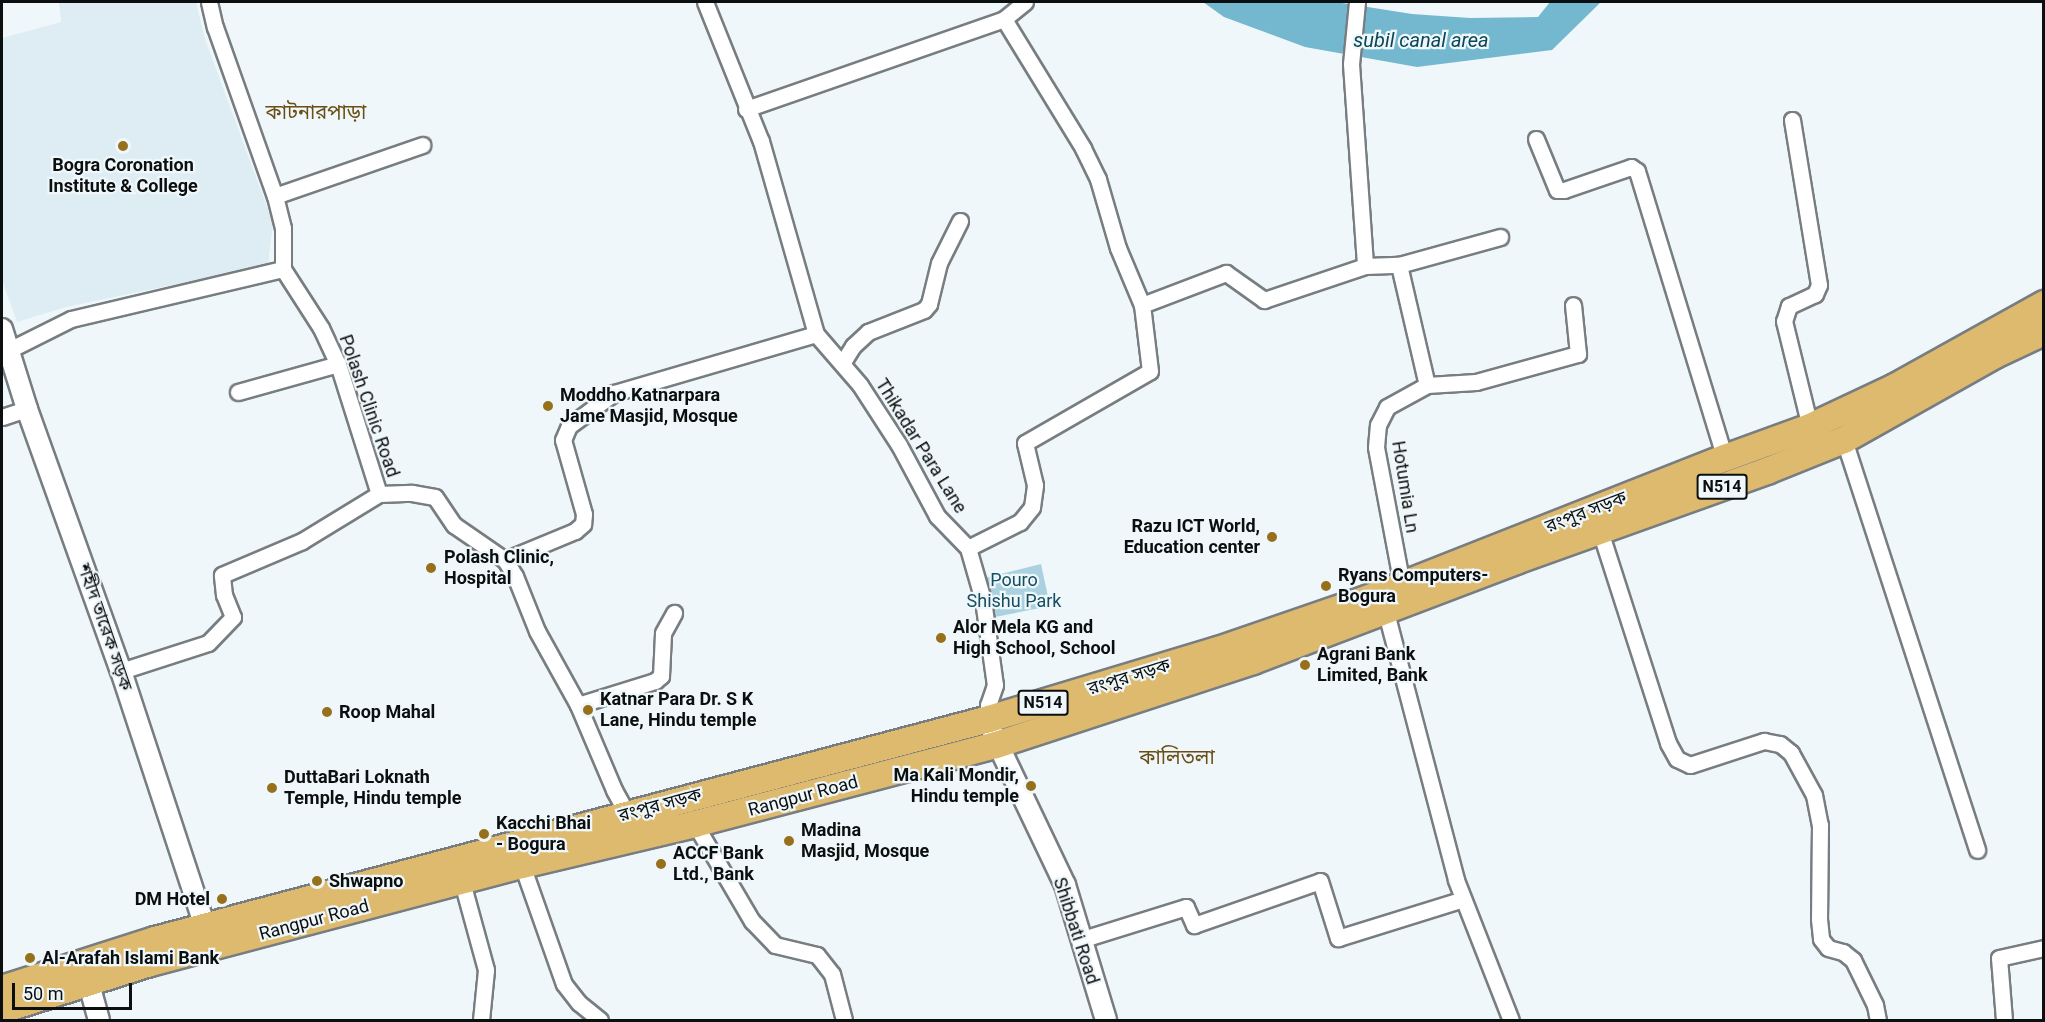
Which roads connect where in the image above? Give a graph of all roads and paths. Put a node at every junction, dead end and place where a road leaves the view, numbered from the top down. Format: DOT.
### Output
graph roads {
  1 [pos="209,2"];
  2 [pos="705,2"];
  3 [pos="1024,2"];
  4 [pos="1357,2"];
  5 [pos="1004,19"];
  6 [pos="746,109"];
  7 [pos="1792,120"];
  8 [pos="1536,139"];
  9 [pos="422,146"];
  10 [pos="275,196"];
  11 [pos="960,221"];
  12 [pos="1500,237"];
  13 [pos="1399,265"];
  14 [pos="1365,266"];
  15 [pos="283,269"];
  16 [pos="2043,304"];
  17 [pos="1142,305"];
  18 [pos="1573,305"];
  19 [pos="2,330"];
  20 [pos="2043,332"];
  21 [pos="816,334"];
  22 [pos="9,350"];
  23 [pos="843,362"];
  24 [pos="338,364"];
  25 [pos="1427,385"];
  26 [pos="238,392"];
  27 [pos="27,409"];
  28 [pos="2,417"];
  29 [pos="1810,428"];
  30 [pos="1844,440"];
  31 [pos="1725,458"];
  32 [pos="380,494"];
  33 [pos="1600,531"];
  34 [pos="968,548"];
  35 [pos="505,560"];
  36 [pos="1389,596"];
  37 [pos="674,613"];
  38 [pos="121,671"];
  39 [pos="578,705"];
  40 [pos="989,719"];
  41 [pos="996,745"];
  42 [pos="627,813"];
  43 [pos="695,824"];
  44 [pos="1977,850"];
  45 [pos="522,865"];
  46 [pos="462,882"];
  47 [pos="1463,899"];
  48 [pos="208,937"];
  49 [pos="1080,940"];
  50 [pos="2043,948"];
  51 [pos="86,971"];
  52 [pos="2,989"];
  53 [pos="2,1010"];
  54 [pos="99,1020"];
  55 [pos="481,1020"];
  56 [pos="600,1020"];
  57 [pos="844,1020"];
  58 [pos="1106,1020"];
  59 [pos="1511,1020"];
  60 [pos="1878,1020"];
  61 [pos="2004,1020"];
  1 -- 10 [label="street"];
  2 -- 6 [label="street, Thikadar Para Lane"];
  3 -- 5 [label="street"];
  4 -- 14 [label="street"];
  5 -- 6 [label="street"];
  5 -- 17 [label="street"];
  6 -- 21 [label="street, Thikadar Para Lane"];
  7 -- 29 [label="street"];
  8 -- 31 [label="street"];
  9 -- 10 [label="street"];
  10 -- 15 [label="street"];
  11 -- 23 [label="street"];
  12 -- 13 [label="street"];
  13 -- 14 [label="street"];
  13 -- 25 [label="street"];
  14 -- 17 [label="street"];
  15 -- 22 [label="street"];
  15 -- 24 [label="street, Polash Clinic Road"];
  16 -- 29 [label="highway, রংপুর সড়ক / N514"];
  17 -- 34 [label="street"];
  18 -- 25 [label="street"];
  19 -- 22 [label="street, শহীদ তারেক সড়ক"];
  20 -- 30 [label="highway, রংপুর সড়ক / N514"];
  21 -- 23 [label="street, Thikadar Para Lane"];
  21 -- 35 [label="street"];
  22 -- 27 [label="street, শহীদ তারেক সড়ক"];
  23 -- 34 [label="street, Thikadar Para Lane"];
  24 -- 26 [label="street"];
  24 -- 32 [label="street, Polash Clinic Road"];
  25 -- 36 [label="street, Hotumia Ln"];
  27 -- 28 [label="street"];
  27 -- 38 [label="street, শহীদ তারেক সড়ক"];
  29 -- 31 [label="highway, রংপুর সড়ক / N514"];
  30 -- 33 [label="highway, রংপুর সড়ক / N514"];
  30 -- 44 [label="street"];
  31 -- 36 [label="highway, রংপুর সড়ক / N514"];
  32 -- 35 [label="street, Polash Clinic Road"];
  32 -- 38 [label="street"];
  33 -- 36 [label="highway, রংপুর সড়ক / N514"];
  33 -- 60 [label="street"];
  34 -- 40 [label="street, Thikadar Para Lane"];
  35 -- 39 [label="street, Polash Clinic Road"];
  36 -- 40 [label="highway, রংপুর সড়ক / N514"];
  36 -- 41 [label="highway, Rangpur Road / N514"];
  36 -- 47 [label="street, Hotumia Ln"];
  37 -- 39 [label="street"];
  38 -- 48 [label="street, শহীদ তারেক সড়ক"];
  39 -- 42 [label="street, Polash Clinic Road"];
  40 -- 41 [label="street, Shibbati Road"];
  40 -- 42 [label="highway, রংপুর সড়ক / N514"];
  41 -- 43 [label="highway, Rangpur Road / N514"];
  41 -- 49 [label="street, Shibbati Road"];
  42 -- 48 [label="highway, রংপুর সড়ক / N514"];
  43 -- 45 [label="highway, Rangpur Road / N514"];
  43 -- 57 [label="street"];
  45 -- 46 [label="highway, Rangpur Road / N514"];
  45 -- 56 [label="street"];
  46 -- 48 [label="highway, Rangpur Road / N514"];
  46 -- 55 [label="street"];
  47 -- 49 [label="street"];
  47 -- 59 [label="street, Hotumia Ln"];
  48 -- 51 [label="highway, রংপুর সড়ক / N514"];
  49 -- 58 [label="street, Shibbati Road"];
  50 -- 61 [label="street"];
  51 -- 52 [label="highway, রংপুর সড়ক / N514"];
  51 -- 53 [label="highway, রংপুর সড়ক / N514"];
  51 -- 54 [label="street"];
}
